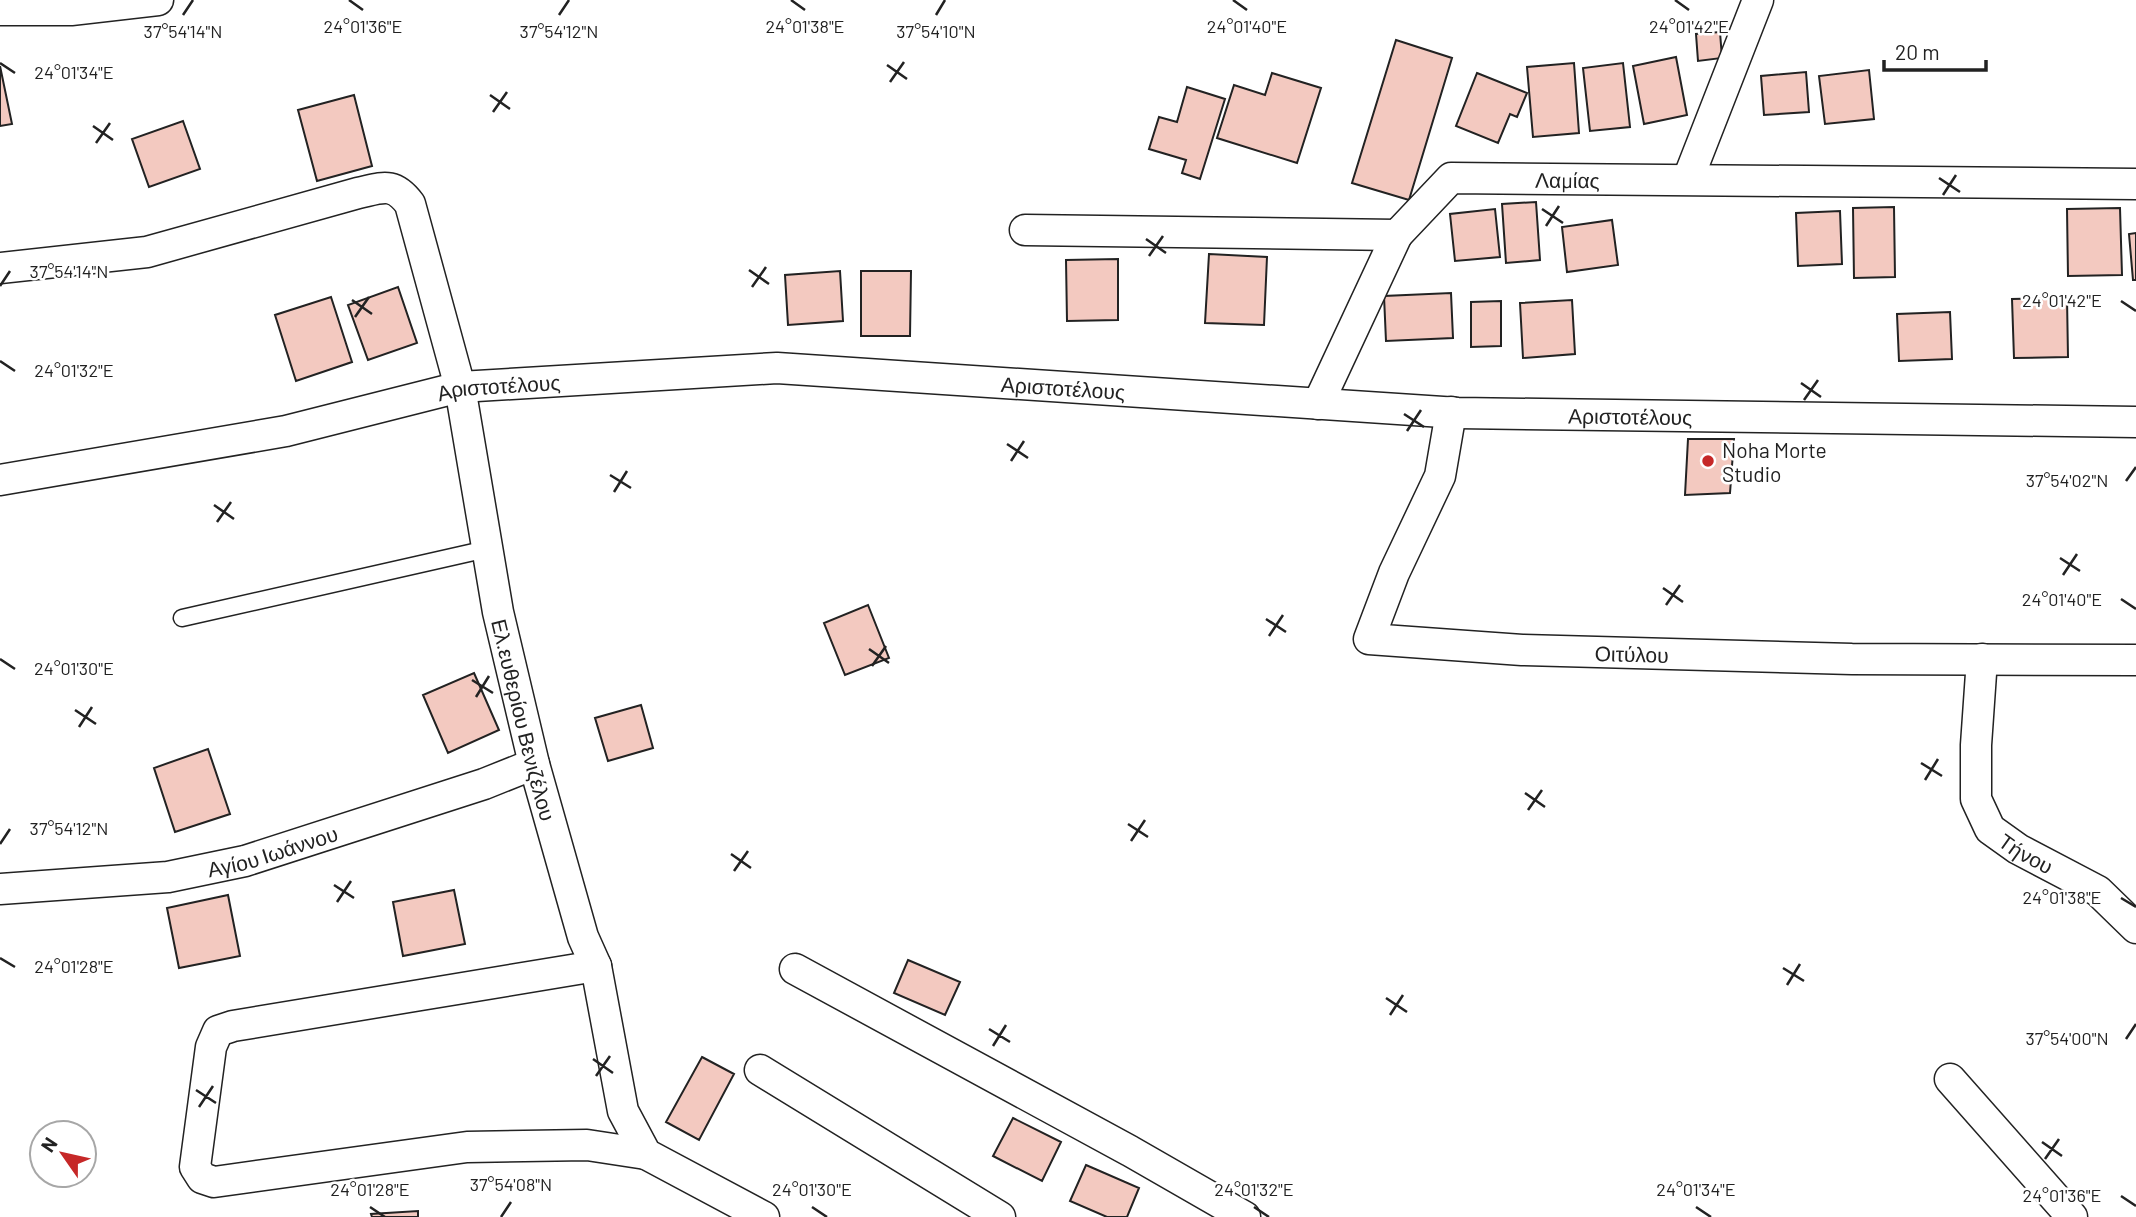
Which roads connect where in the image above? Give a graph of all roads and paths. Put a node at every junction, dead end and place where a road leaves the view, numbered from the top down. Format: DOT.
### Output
graph roads {
  1 [pos="158,0"];
  2 [pos="1758,0"];
  3 [pos="0,10"];
  4 [pos="1688,179"];
  5 [pos="2136,184"];
  6 [pos="1025,230"];
  7 [pos="1397,236"];
  8 [pos="0,268"];
  9 [pos="460,387"];
  10 [pos="1318,404"];
  11 [pos="1451,412"];
  12 [pos="2136,422"];
  13 [pos="0,480"];
  14 [pos="487,549"];
  15 [pos="181,618"];
  16 [pos="1982,659"];
  17 [pos="2136,660"];
  18 [pos="534,764"];
  19 [pos="0,889"];
  20 [pos="2136,928"];
  21 [pos="596,966"];
  22 [pos="795,969"];
  23 [pos="760,1070"];
  24 [pos="1950,1079"];
  25 [pos="646,1154"];
  26 [pos="764,1217"];
  27 [pos="1000,1217"];
  28 [pos="1245,1217"];
  29 [pos="2072,1217"];
  1 -- 3 [label="street"];
  2 -- 4 [label="street"];
  4 -- 5 [label="street, Λαμίας"];
  4 -- 7 [label="street, Λαμίας"];
  6 -- 7 [label="street"];
  7 -- 10 [label="street, Λαμίας"];
  8 -- 9 [label="street, Ελ.ευθερίου Βενιζέλου"];
  9 -- 10 [label="street, Αριστοτέλους"];
  9 -- 13 [label="street, Αριστοτέλους"];
  9 -- 14 [label="street, Ελ.ευθερίου Βενιζέλου"];
  10 -- 11 [label="street, Αριστοτέλους"];
  11 -- 12 [label="street, Αριστοτέλους"];
  11 -- 16 [label="street, Οιτύλου"];
  14 -- 15 [label="lane"];
  14 -- 18 [label="street, Ελ.ευθερίου Βενιζέλου"];
  16 -- 17 [label="street, Οιτύλου"];
  16 -- 20 [label="street, Τήνου"];
  18 -- 19 [label="street, Αγίου Ιωάννου"];
  18 -- 21 [label="street, Ελ.ευθερίου Βενιζέλου"];
  21 -- 25 [label="street, Ελ.ευθερίου Βενιζέλου"];
  21 -- 25 [label="street"];
  22 -- 28 [label="street"];
  23 -- 27 [label="street"];
  24 -- 29 [label="street"];
  25 -- 26 [label="street"];
}
